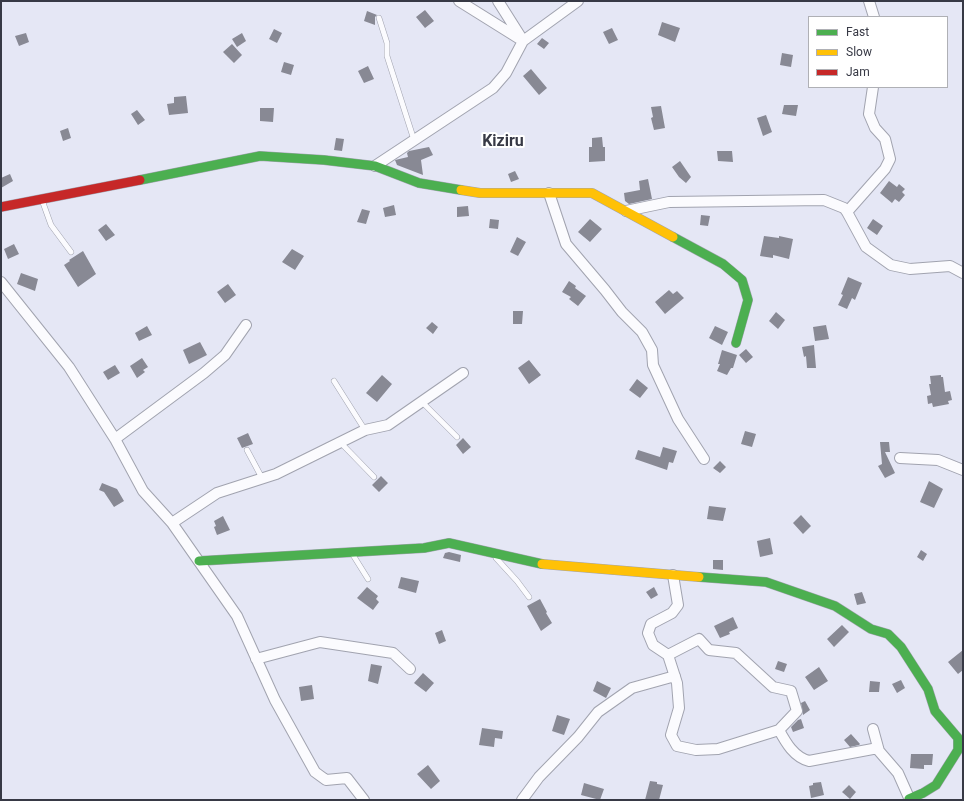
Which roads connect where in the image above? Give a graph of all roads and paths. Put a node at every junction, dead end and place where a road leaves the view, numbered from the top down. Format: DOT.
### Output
graph roads {
  1 [pos="459,1"];
  2 [pos="498,1"];
  3 [pos="578,1"];
  4 [pos="869,1"];
  5 [pos="874,16"];
  6 [pos="379,18"];
  7 [pos="523,41"];
  8 [pos="873,88"];
  9 [pos="414,140"];
  10 [pos="375,166"];
  11 [pos="549,193"];
  12 [pos="42,200"];
  13 [pos="1,207"];
  14 [pos="626,211"];
  15 [pos="848,212"];
  16 [pos="71,252"];
  17 [pos="963,273"];
  18 [pos="1,282"];
  19 [pos="246,325"];
  20 [pos="736,343"];
  21 [pos="463,373"];
  22 [pos="334,381"];
  23 [pos="422,402"];
  24 [pos="365,430"];
  25 [pos="457,438"];
  26 [pos="115,439"];
  27 [pos="340,442"];
  28 [pos="247,450"];
  29 [pos="900,458"];
  30 [pos="704,459"];
  31 [pos="963,470"];
  32 [pos="374,477"];
  33 [pos="262,478"];
  34 [pos="172,523"];
  35 [pos="351,552"];
  36 [pos="492,553"];
  37 [pos="199,561"];
  38 [pos="673,575"];
  39 [pos="368,579"];
  40 [pos="529,597"];
  41 [pos="668,655"];
  42 [pos="256,659"];
  43 [pos="410,669"];
  44 [pos="675,676"];
  45 [pos="873,729"];
  46 [pos="779,730"];
  47 [pos="878,748"];
  48 [pos="910,799"];
  49 [pos="364,800"];
  50 [pos="522,800"];
  1 -- 7 [label="street"];
  2 -- 7 [label="street"];
  3 -- 7 [label="street"];
  4 -- 5 [label="street"];
  6 -- 9 [label="lane"];
  7 -- 9 [label="street"];
  8 -- 15 [label="street"];
  9 -- 10 [label="street"];
  10 -- 11 [label="street"];
  10 -- 12 [label="street"];
  11 -- 14 [label="street"];
  11 -- 30 [label="street"];
  12 -- 13 [label="street"];
  12 -- 16 [label="lane"];
  14 -- 15 [label="street"];
  14 -- 20 [label="street"];
  15 -- 17 [label="street"];
  18 -- 26 [label="street"];
  19 -- 26 [label="street"];
  21 -- 23 [label="street"];
  22 -- 24 [label="lane"];
  23 -- 24 [label="street"];
  23 -- 25 [label="lane"];
  24 -- 27 [label="street"];
  26 -- 34 [label="street"];
  27 -- 32 [label="lane"];
  27 -- 33 [label="street"];
  28 -- 33 [label="lane"];
  29 -- 31 [label="street"];
  33 -- 34 [label="street"];
  34 -- 37 [label="street"];
  35 -- 36 [label="street"];
  35 -- 37 [label="street"];
  35 -- 39 [label="lane"];
  36 -- 38 [label="street"];
  36 -- 40 [label="lane"];
  37 -- 42 [label="street"];
  38 -- 41 [label="street"];
  38 -- 48 [label="street"];
  41 -- 44 [label="street"];
  41 -- 46 [label="street"];
  42 -- 43 [label="street"];
  42 -- 49 [label="street"];
  44 -- 46 [label="street"];
  44 -- 50 [label="street"];
  45 -- 47 [label="street"];
  46 -- 47 [label="street"];
  47 -- 48 [label="street"];
}
